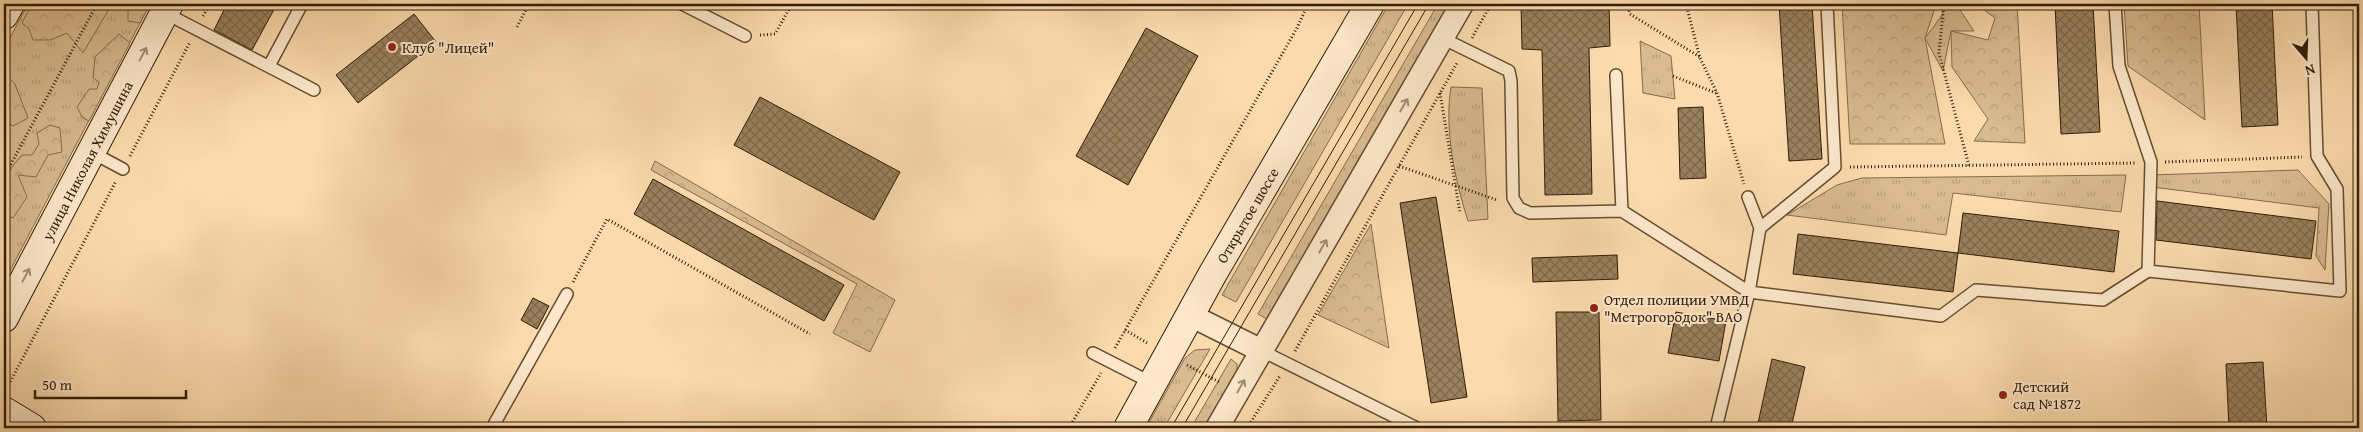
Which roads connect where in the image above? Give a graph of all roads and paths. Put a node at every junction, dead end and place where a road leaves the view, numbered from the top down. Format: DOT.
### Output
graph roads {
  1 [pos="10,4"];
  2 [pos="97,4"];
  3 [pos="210,4"];
  4 [pos="302,4"];
  5 [pos="528,4"];
  6 [pos="682,4"];
  7 [pos="792,4"];
  8 [pos="1308,4"];
  9 [pos="1370,4"];
  10 [pos="1462,4"];
  11 [pos="1491,4"];
  12 [pos="1627,4"];
  13 [pos="1686,4"];
  14 [pos="1827,4"];
  15 [pos="1944,4"];
  16 [pos="2116,4"];
  17 [pos="2312,4"];
  18 [pos="167,8"];
  19 [pos="4,15"];
  20 [pos="517,27"];
  21 [pos="197,29"];
  22 [pos="746,36"];
  23 [pos="1442,38"];
  24 [pos="1465,50"];
  25 [pos="1700,58"];
  26 [pos="269,66"];
  27 [pos="1616,76"];
  28 [pos="1673,76"];
  29 [pos="314,90"];
  30 [pos="1440,93"];
  31 [pos="1717,93"];
  32 [pos="91,152"];
  33 [pos="2317,156"];
  34 [pos="2151,162"];
  35 [pos="1400,166"];
  36 [pos="1969,166"];
  37 [pos="1835,167"];
  38 [pos="123,169"];
  39 [pos="4,177"];
  40 [pos="1455,185"];
  41 [pos="1748,197"];
  42 [pos="1519,208"];
  43 [pos="1622,211"];
  44 [pos="1460,213"];
  45 [pos="1760,228"];
  46 [pos="2148,271"];
  47 [pos="1749,292"];
  48 [pos="567,294"];
  49 [pos="1190,315"];
  50 [pos="4,318"];
  51 [pos="1125,330"];
  52 [pos="810,334"];
  53 [pos="1262,351"];
  54 [pos="1093,353"];
  55 [pos="1169,355"];
  56 [pos="1108,360"];
  57 [pos="1288,362"];
  58 [pos="1154,384"];
  59 [pos="1238,392"];
  60 [pos="4,394"];
  61 [pos="1262,405"];
  62 [pos="4,411"];
  63 [pos="1412,427"];
  64 [pos="32,428"];
  65 [pos="492,428"];
  66 [pos="1068,428"];
  67 [pos="1128,428"];
  68 [pos="1216,428"];
  69 [pos="1247,428"];
  70 [pos="1716,428"];
  1 -- 19 [label="street"];
  2 -- 39 [label="path"];
  3 -- 21 [label="path"];
  4 -- 26 [label="lane"];
  5 -- 20 [label="path"];
  6 -- 22 [label="lane"];
  7 -- 22 [label="path"];
  8 -- 51 [label="path"];
  9 -- 49 [label="street, Открытое шоссе"];
  10 -- 23 [label="street"];
  11 -- 24 [label="path"];
  12 -- 25 [label="path"];
  13 -- 25 [label="path"];
  14 -- 37 [label="lane"];
  15 -- 36 [label="path"];
  16 -- 34 [label="lane"];
  17 -- 33 [label="lane"];
  18 -- 21 [label="lane"];
  32 -- 18 [label="street, улица Николая Химушина, one-way"];
  21 -- 26 [label="lane"];
  21 -- 38 [label="path"];
  23 -- 24 [label="lane"];
  53 -- 23 [label="street, one-way"];
  24 -- 30 [label="path"];
  24 -- 42 [label="lane"];
  25 -- 31 [label="path"];
  26 -- 29 [label="lane"];
  27 -- 43 [label="lane"];
  28 -- 31 [label="path"];
  30 -- 35 [label="path"];
  30 -- 40 [label="path"];
  31 -- 41 [label="path"];
  32 -- 38 [label="lane"];
  50 -- 32 [label="street, улица Николая Химушина, one-way"];
  33 -- 34 [label="path"];
  33 -- 46 [label="lane"];
  34 -- 36 [label="path"];
  34 -- 46 [label="lane"];
  35 -- 40 [label="path"];
  35 -- 57 [label="path"];
  36 -- 37 [label="path"];
  37 -- 45 [label="lane"];
  38 -- 60 [label="path"];
  40 -- 42 [label="path"];
  40 -- 44 [label="path"];
  41 -- 45 [label="lane"];
  42 -- 43 [label="lane"];
  43 -- 47 [label="lane"];
  45 -- 47 [label="lane"];
  46 -- 47 [label="lane"];
  47 -- 70 [label="lane"];
  48 -- 52 [label="path"];
  48 -- 65 [label="lane"];
  49 -- 53 [label="street"];
  49 -- 55 [label="street, Открытое шоссе"];
  51 -- 55 [label="path"];
  51 -- 56 [label="path"];
  53 -- 57 [label="lane"];
  59 -- 53 [label="street, one-way"];
  54 -- 56 [label="lane"];
  55 -- 58 [label="street, Открытое шоссе"];
  55 -- 59 [label="path"];
  56 -- 58 [label="lane"];
  56 -- 66 [label="path"];
  57 -- 61 [label="path"];
  57 -- 63 [label="lane"];
  58 -- 67 [label="street, Открытое шоссе"];
  59 -- 61 [label="path"];
  59 -- 68 [label="street"];
  61 -- 69 [label="path"];
  62 -- 64 [label="street"];
}
